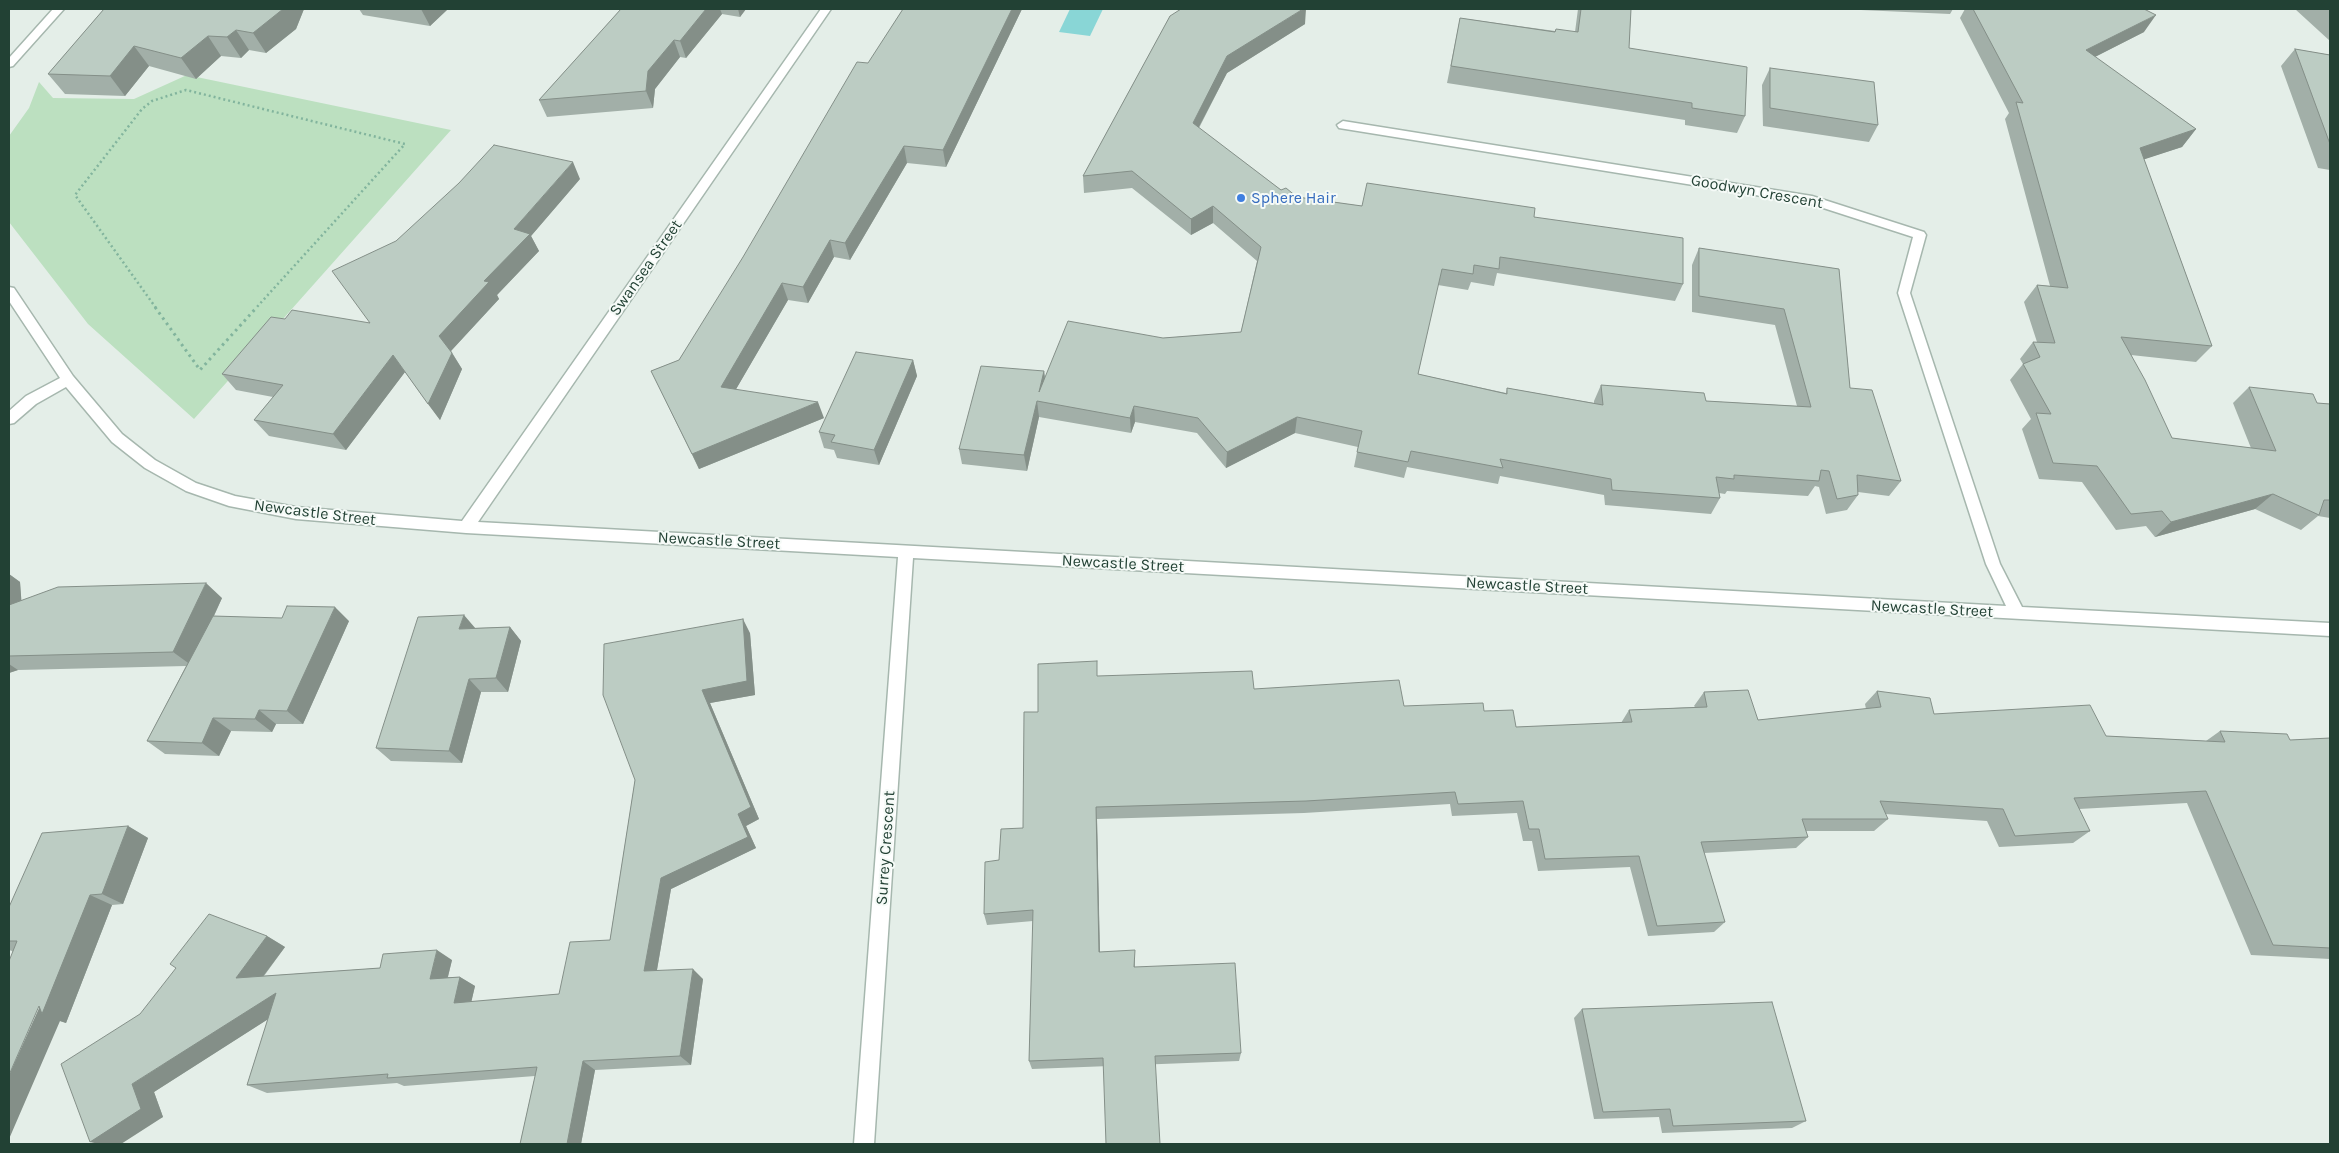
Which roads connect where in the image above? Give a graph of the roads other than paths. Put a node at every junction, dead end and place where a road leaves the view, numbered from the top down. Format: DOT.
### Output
graph roads {
  1 [pos="58,9"];
  2 [pos="826,9"];
  3 [pos="9,64"];
  4 [pos="1343,125"];
  5 [pos="9,291"];
  6 [pos="68,380"];
  7 [pos="9,419"];
  8 [pos="466,527"];
  9 [pos="906,552"];
  10 [pos="2018,614"];
  11 [pos="2330,630"];
  12 [pos="864,1144"];
  1 -- 3 [label="street"];
  2 -- 8 [label="street, Swansea Street"];
  4 -- 10 [label="street, Goodwyn Crescent"];
  5 -- 6 [label="street, Newcastle Street"];
  6 -- 7 [label="street"];
  6 -- 8 [label="street, Newcastle Street"];
  8 -- 9 [label="street, Newcastle Street"];
  9 -- 10 [label="street, Newcastle Street"];
  9 -- 12 [label="street, Surrey Crescent"];
  10 -- 11 [label="street, Newcastle Street"];
}
